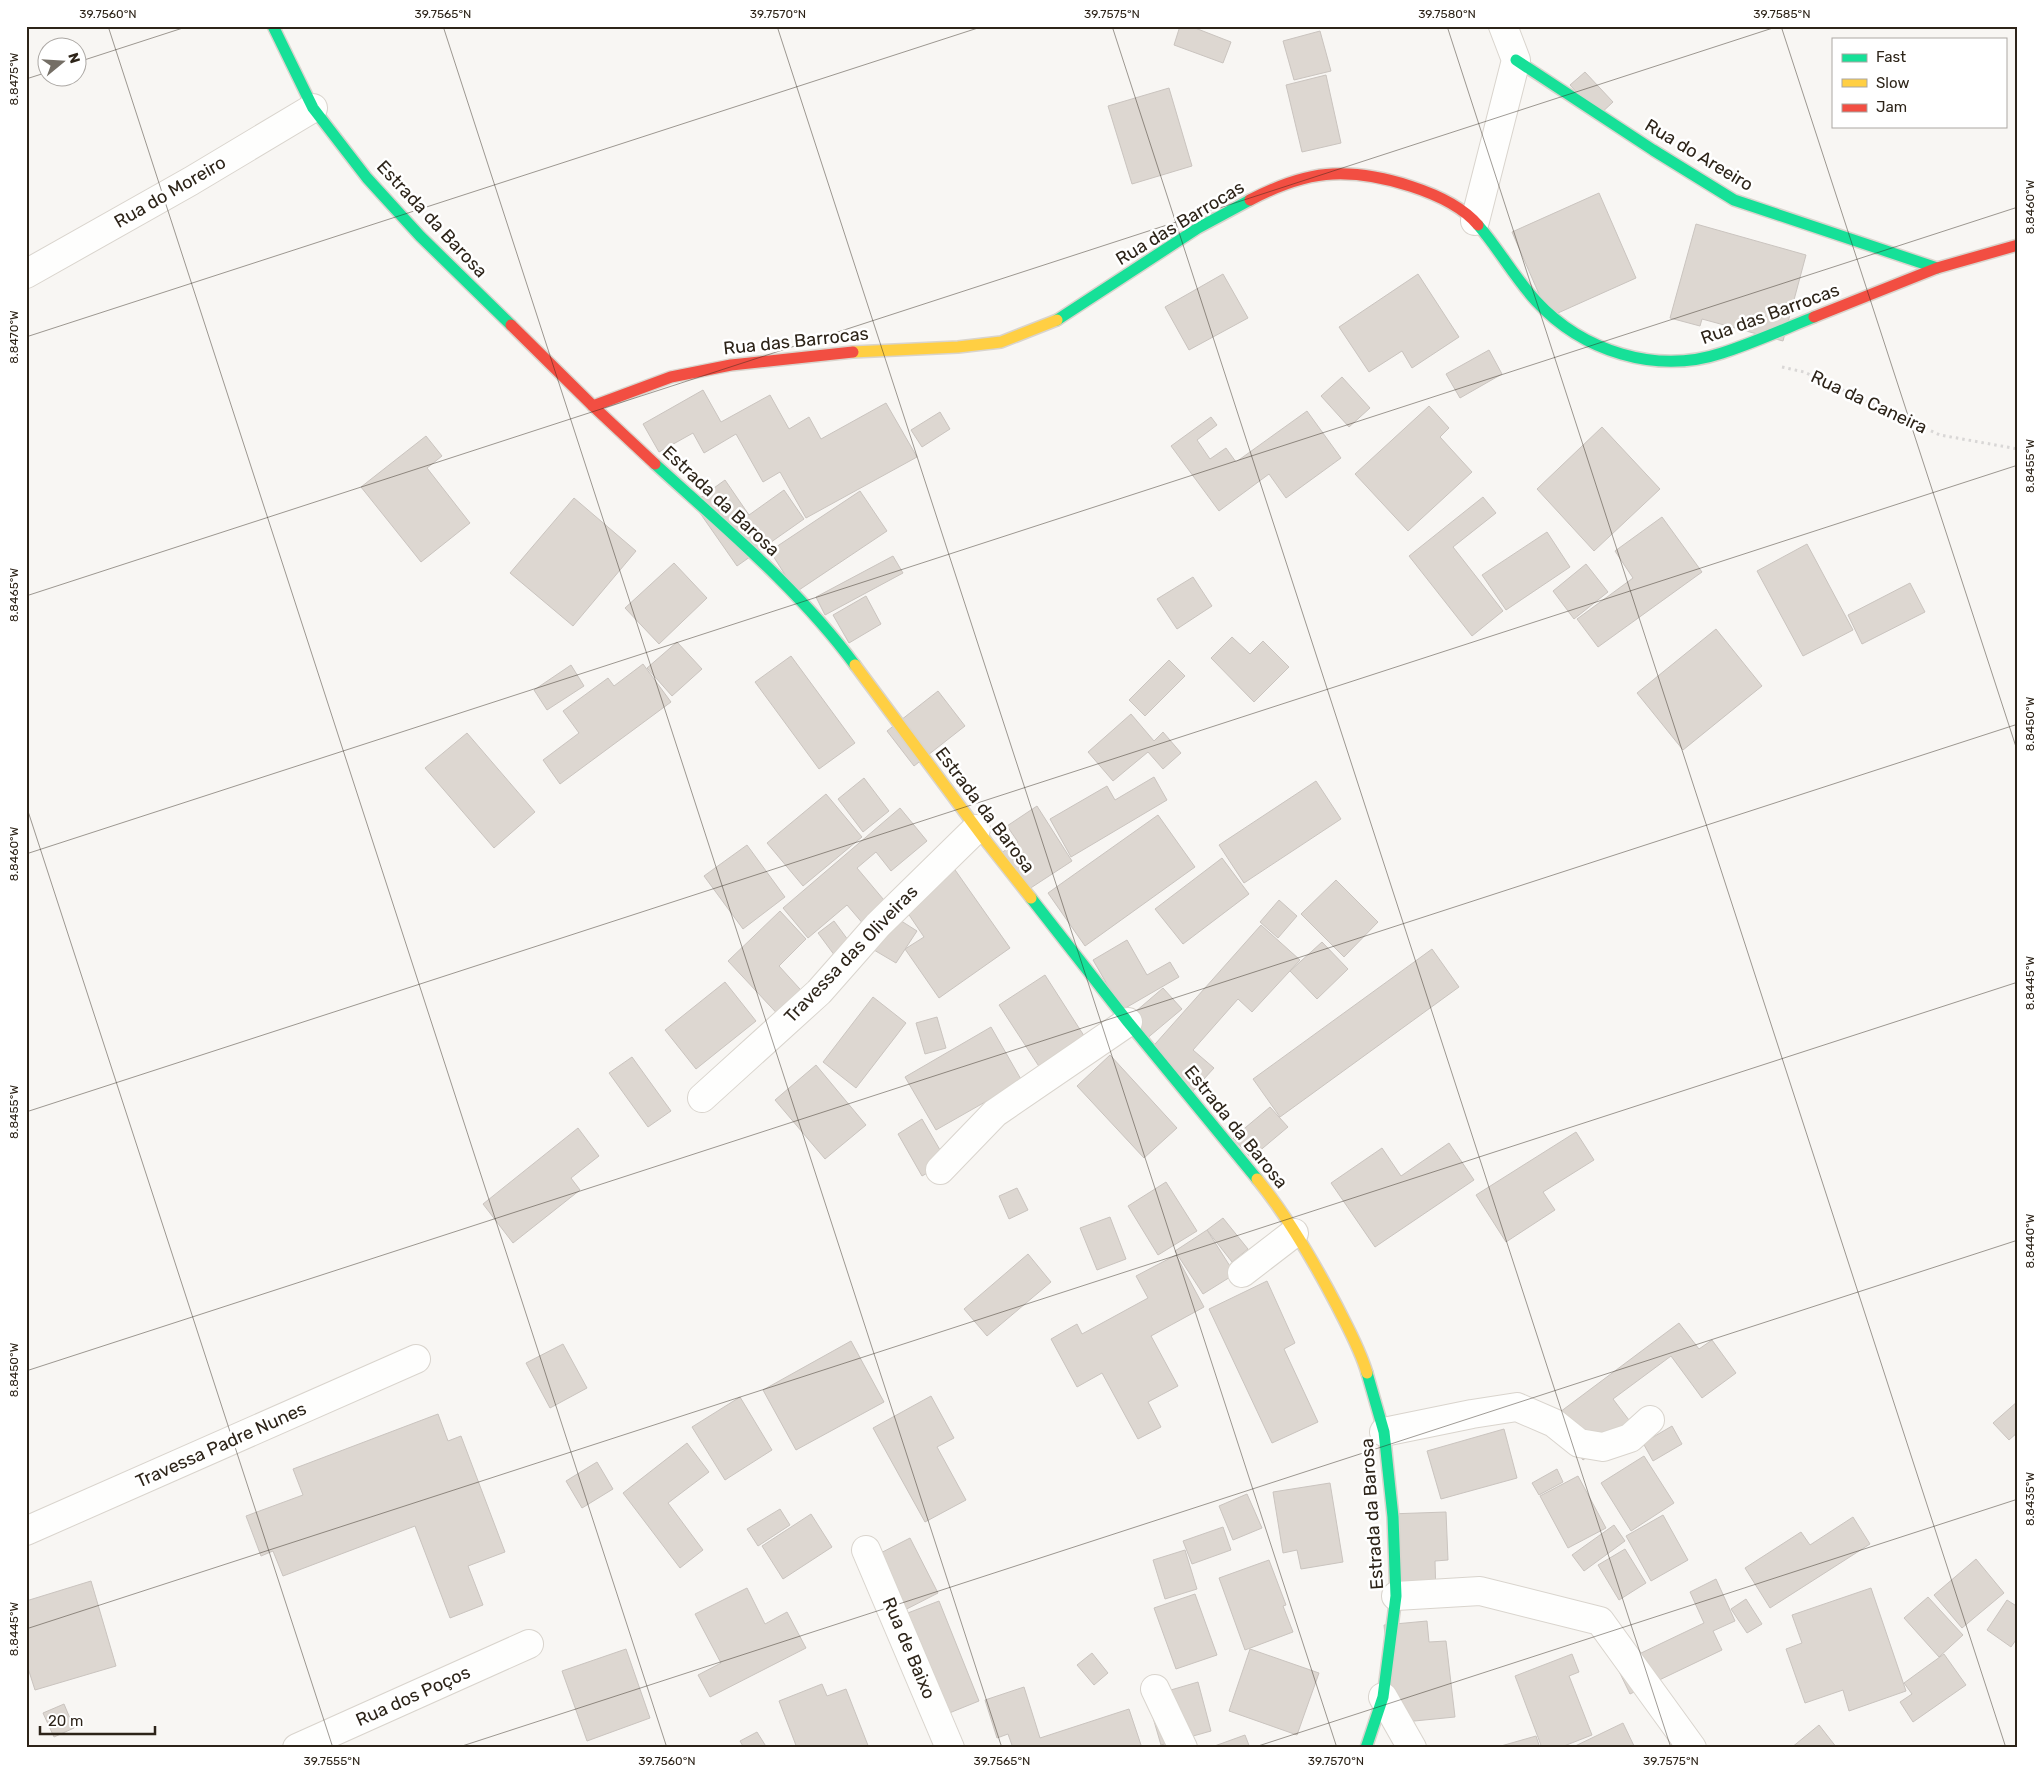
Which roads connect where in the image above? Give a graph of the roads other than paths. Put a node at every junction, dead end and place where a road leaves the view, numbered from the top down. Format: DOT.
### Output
graph roads {
  1 [pos="273,26"];
  2 [pos="1502,26"];
  3 [pos="1516,60"];
  4 [pos="313,108"];
  5 [pos="1475,221"];
  6 [pos="2018,245"];
  7 [pos="1937,268"];
  8 [pos="26,274"];
  9 [pos="593,406"];
  10 [pos="976,828"];
  11 [pos="1128,1022"];
  12 [pos="702,1098"];
  13 [pos="940,1170"];
  14 [pos="1294,1233"];
  15 [pos="1242,1273"];
  16 [pos="416,1359"];
  17 [pos="1650,1420"];
  18 [pos="1384,1432"];
  19 [pos="26,1531"];
  20 [pos="866,1550"];
  21 [pos="1396,1596"];
  22 [pos="528,1644"];
  23 [pos="1155,1689"];
  24 [pos="1383,1697"];
  25 [pos="297,1748"];
  26 [pos="950,1748"];
  27 [pos="1183,1748"];
  28 [pos="1366,1748"];
  29 [pos="1412,1748"];
  30 [pos="1692,1748"];
  1 -- 4 [label="street, Estrada da Barosa"];
  2 -- 3 [label="street"];
  3 -- 5 [label="street"];
  3 -- 7 [label="street, Rua do Areeiro"];
  4 -- 8 [label="street, Rua do Moreiro"];
  4 -- 9 [label="street, Estrada da Barosa"];
  5 -- 7 [label="street, Rua das Barrocas"];
  5 -- 9 [label="street, Rua das Barrocas"];
  6 -- 7 [label="street, Rua das Barrocas"];
  9 -- 10 [label="street, Estrada da Barosa"];
  10 -- 11 [label="street, Estrada da Barosa"];
  10 -- 12 [label="street, Travessa das Oliveiras"];
  11 -- 13 [label="street"];
  11 -- 14 [label="street, Estrada da Barosa"];
  14 -- 15 [label="street"];
  14 -- 18 [label="street, Estrada da Barosa"];
  16 -- 19 [label="street, Travessa Padre Nunes"];
  17 -- 18 [label="street"];
  18 -- 21 [label="street, Estrada da Barosa"];
  20 -- 26 [label="street, Rua de Baixo"];
  21 -- 24 [label="street, Estrada da Barosa"];
  21 -- 30 [label="street"];
  22 -- 25 [label="street, Rua dos Poços"];
  23 -- 27 [label="street"];
  24 -- 28 [label="street, Estrada da Barosa"];
  24 -- 29 [label="street"];
}
